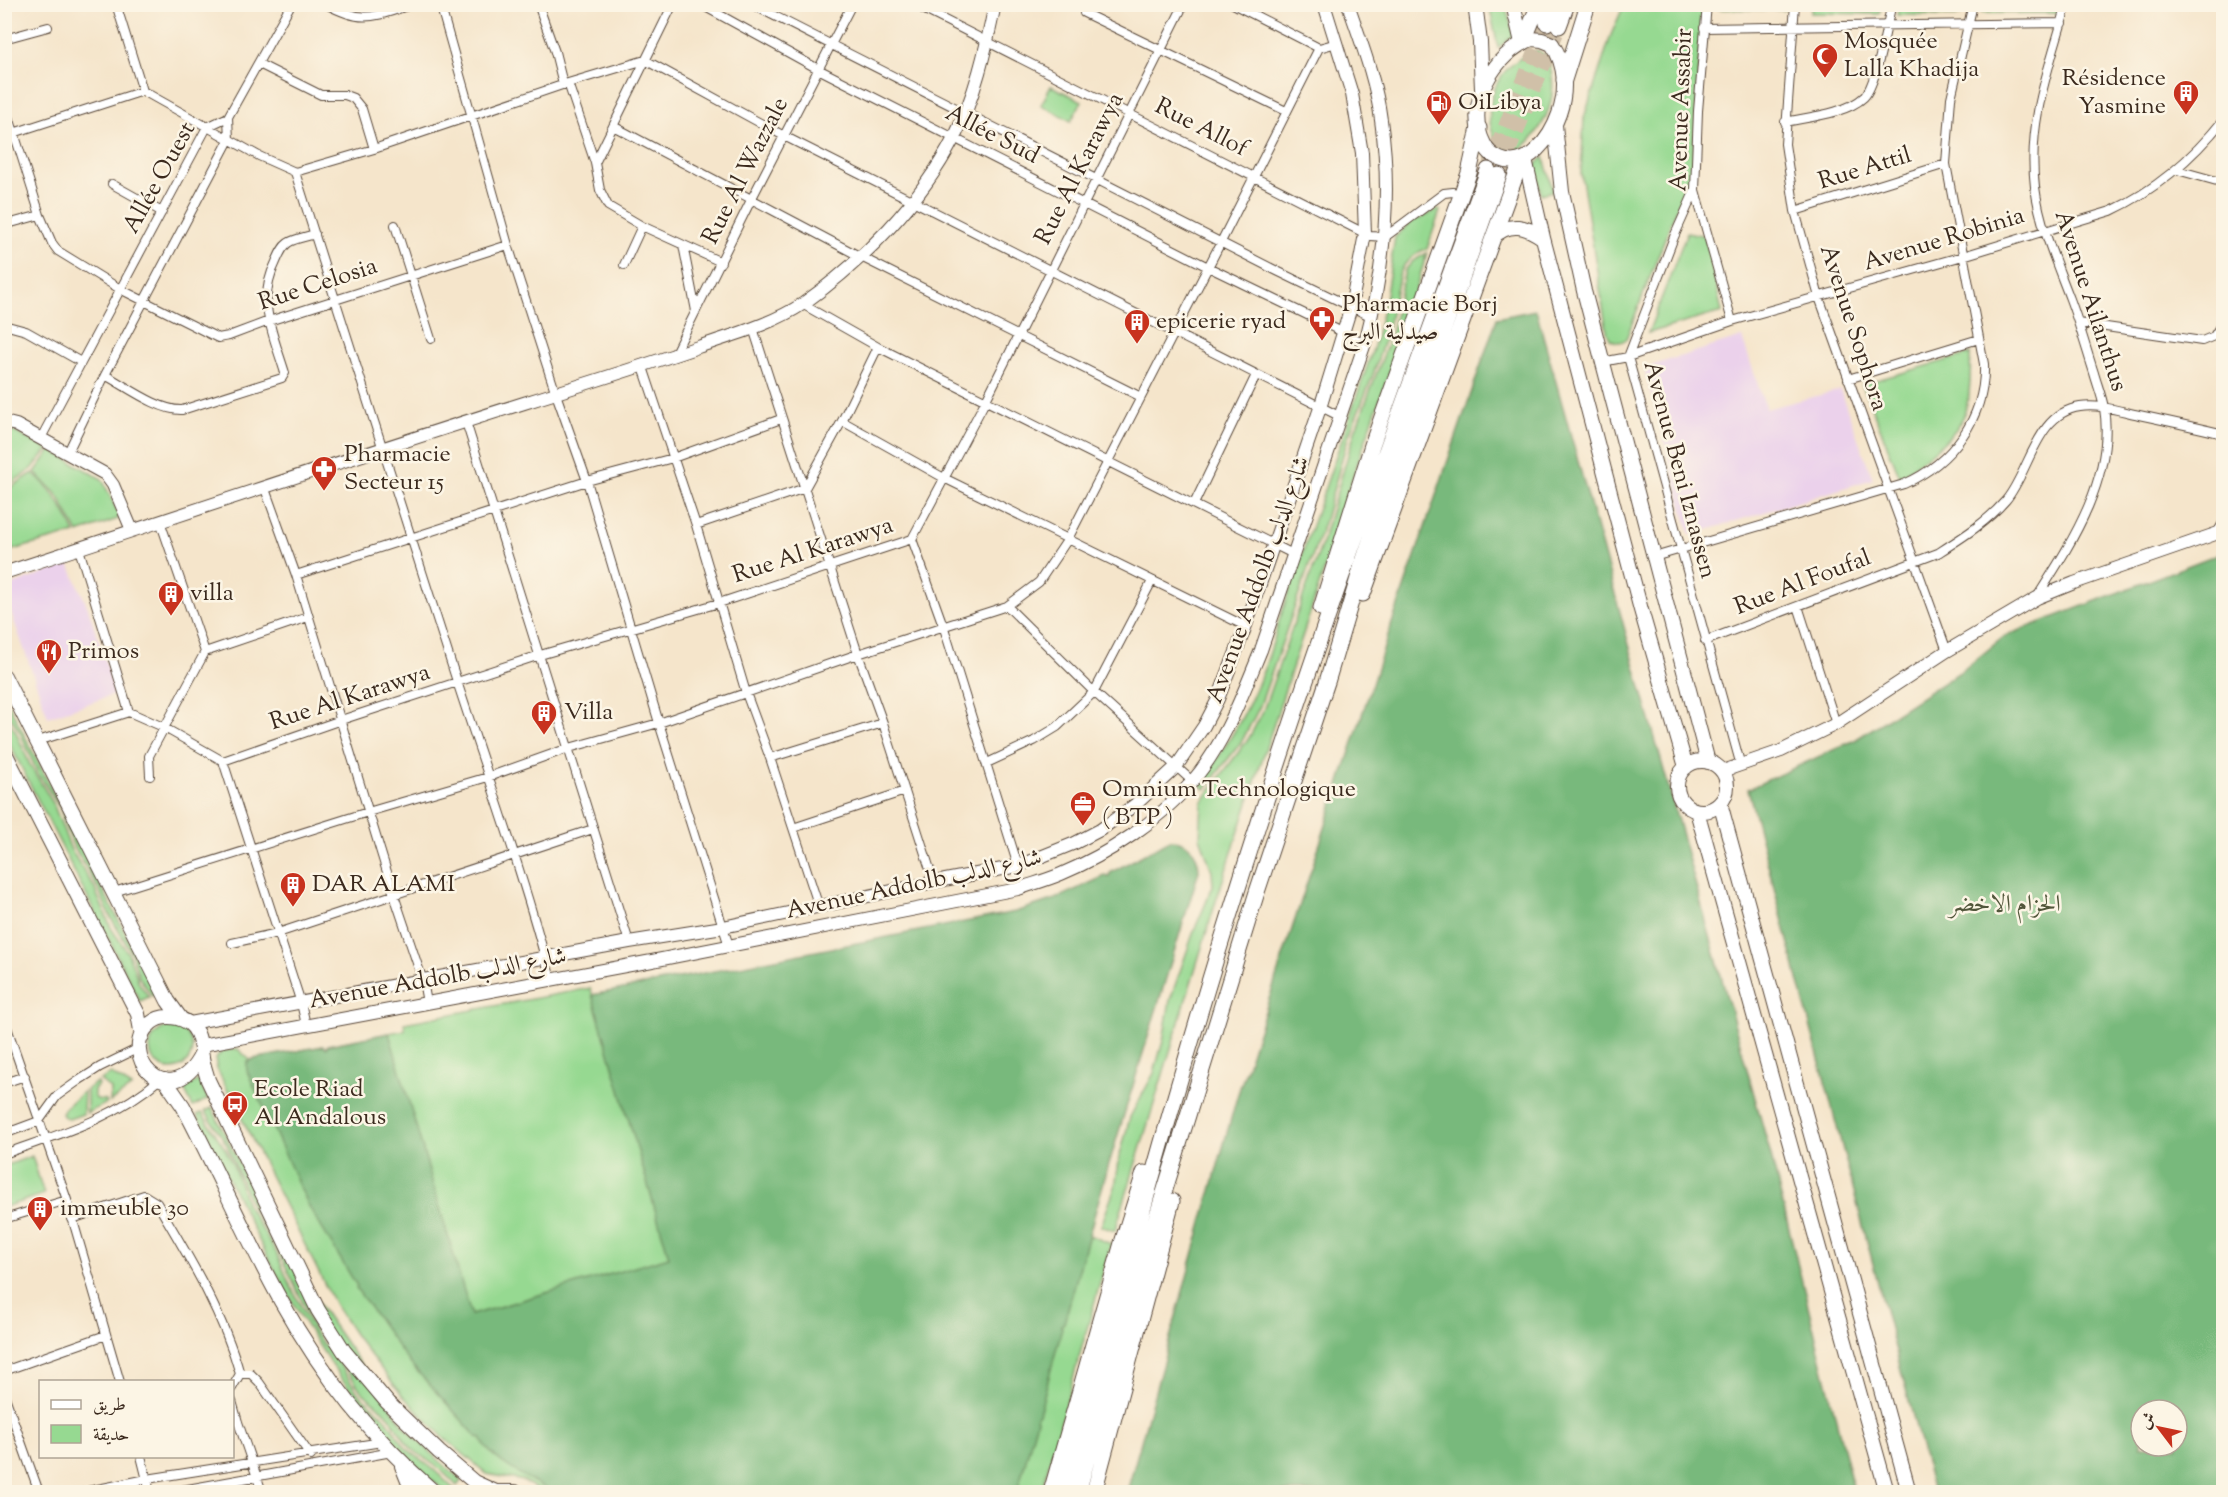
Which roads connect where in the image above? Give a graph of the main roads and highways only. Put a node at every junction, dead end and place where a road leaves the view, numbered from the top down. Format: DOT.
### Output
graph roads {
  1 [pos="1475,4"];
  2 [pos="1513,4"];
  3 [pos="1539,4"];
  4 [pos="1554,4"];
  5 [pos="1568,4"];
  6 [pos="1588,4"];
  7 [pos="1523,43"];
  8 [pos="1564,80"];
  9 [pos="1482,92"];
  10 [pos="1555,125"];
  11 [pos="1479,128"];
  12 [pos="1523,160"];
  13 [pos="1492,237"];
  14 [pos="1543,238"];
  15 [pos="1309,673"];
  16 [pos="4,676"];
  17 [pos="1327,682"];
  18 [pos="4,751"];
  19 [pos="1708,762"];
  20 [pos="1686,767"];
  21 [pos="1720,803"];
  22 [pos="1697,811"];
  23 [pos="186,1021"];
  24 [pos="140,1042"];
  25 [pos="202,1050"];
  26 [pos="163,1079"];
  27 [pos="1179,1083"];
  28 [pos="1197,1090"];
  29 [pos="397,1456"];
  30 [pos="417,1492"];
  31 [pos="434,1492"];
  32 [pos="496,1492"];
  33 [pos="515,1492"];
  34 [pos="1051,1492"];
  35 [pos="1066,1492"];
  36 [pos="1078,1492"];
  37 [pos="1094,1492"];
  38 [pos="1887,1492"];
  39 [pos="1909,1492"];
  1 -- 9 [label="main road"];
  2 -- 7 [label="main road"];
  3 -- 7 [label="highway"];
  4 -- 5 [label="highway"];
  6 -- 8 [label="highway"];
  7 -- 8 [label="main road"];
  7 -- 9 [label="main road"];
  8 -- 10 [label="main road"];
  9 -- 11 [label="main road"];
  10 -- 12 [label="main road"];
  10 -- 19 [label="main road"];
  11 -- 12 [label="main road"];
  11 -- 15 [label="highway"];
  12 -- 13 [label="highway"];
  12 -- 14 [label="main road"];
  13 -- 14 [label="main road"];
  13 -- 17 [label="highway"];
  14 -- 20 [label="main road"];
  15 -- 17 [label="highway"];
  15 -- 27 [label="highway"];
  16 -- 23 [label="main road"];
  17 -- 28 [label="highway"];
  18 -- 24 [label="main road"];
  19 -- 20 [label="main road"];
  19 -- 21 [label="main road"];
  20 -- 22 [label="main road"];
  21 -- 22 [label="main road"];
  21 -- 39 [label="main road"];
  22 -- 38 [label="main road"];
  23 -- 24 [label="main road"];
  23 -- 25 [label="main road"];
  24 -- 26 [label="main road"];
  25 -- 26 [label="main road"];
  25 -- 32 [label="main road"];
  26 -- 29 [label="main road"];
  27 -- 34 [label="highway"];
  27 -- 35 [label="highway"];
  28 -- 36 [label="highway"];
  28 -- 37 [label="highway"];
  29 -- 30 [label="main road"];
  29 -- 31 [label="main road"];
  32 -- 33 [label="main road"];
}
